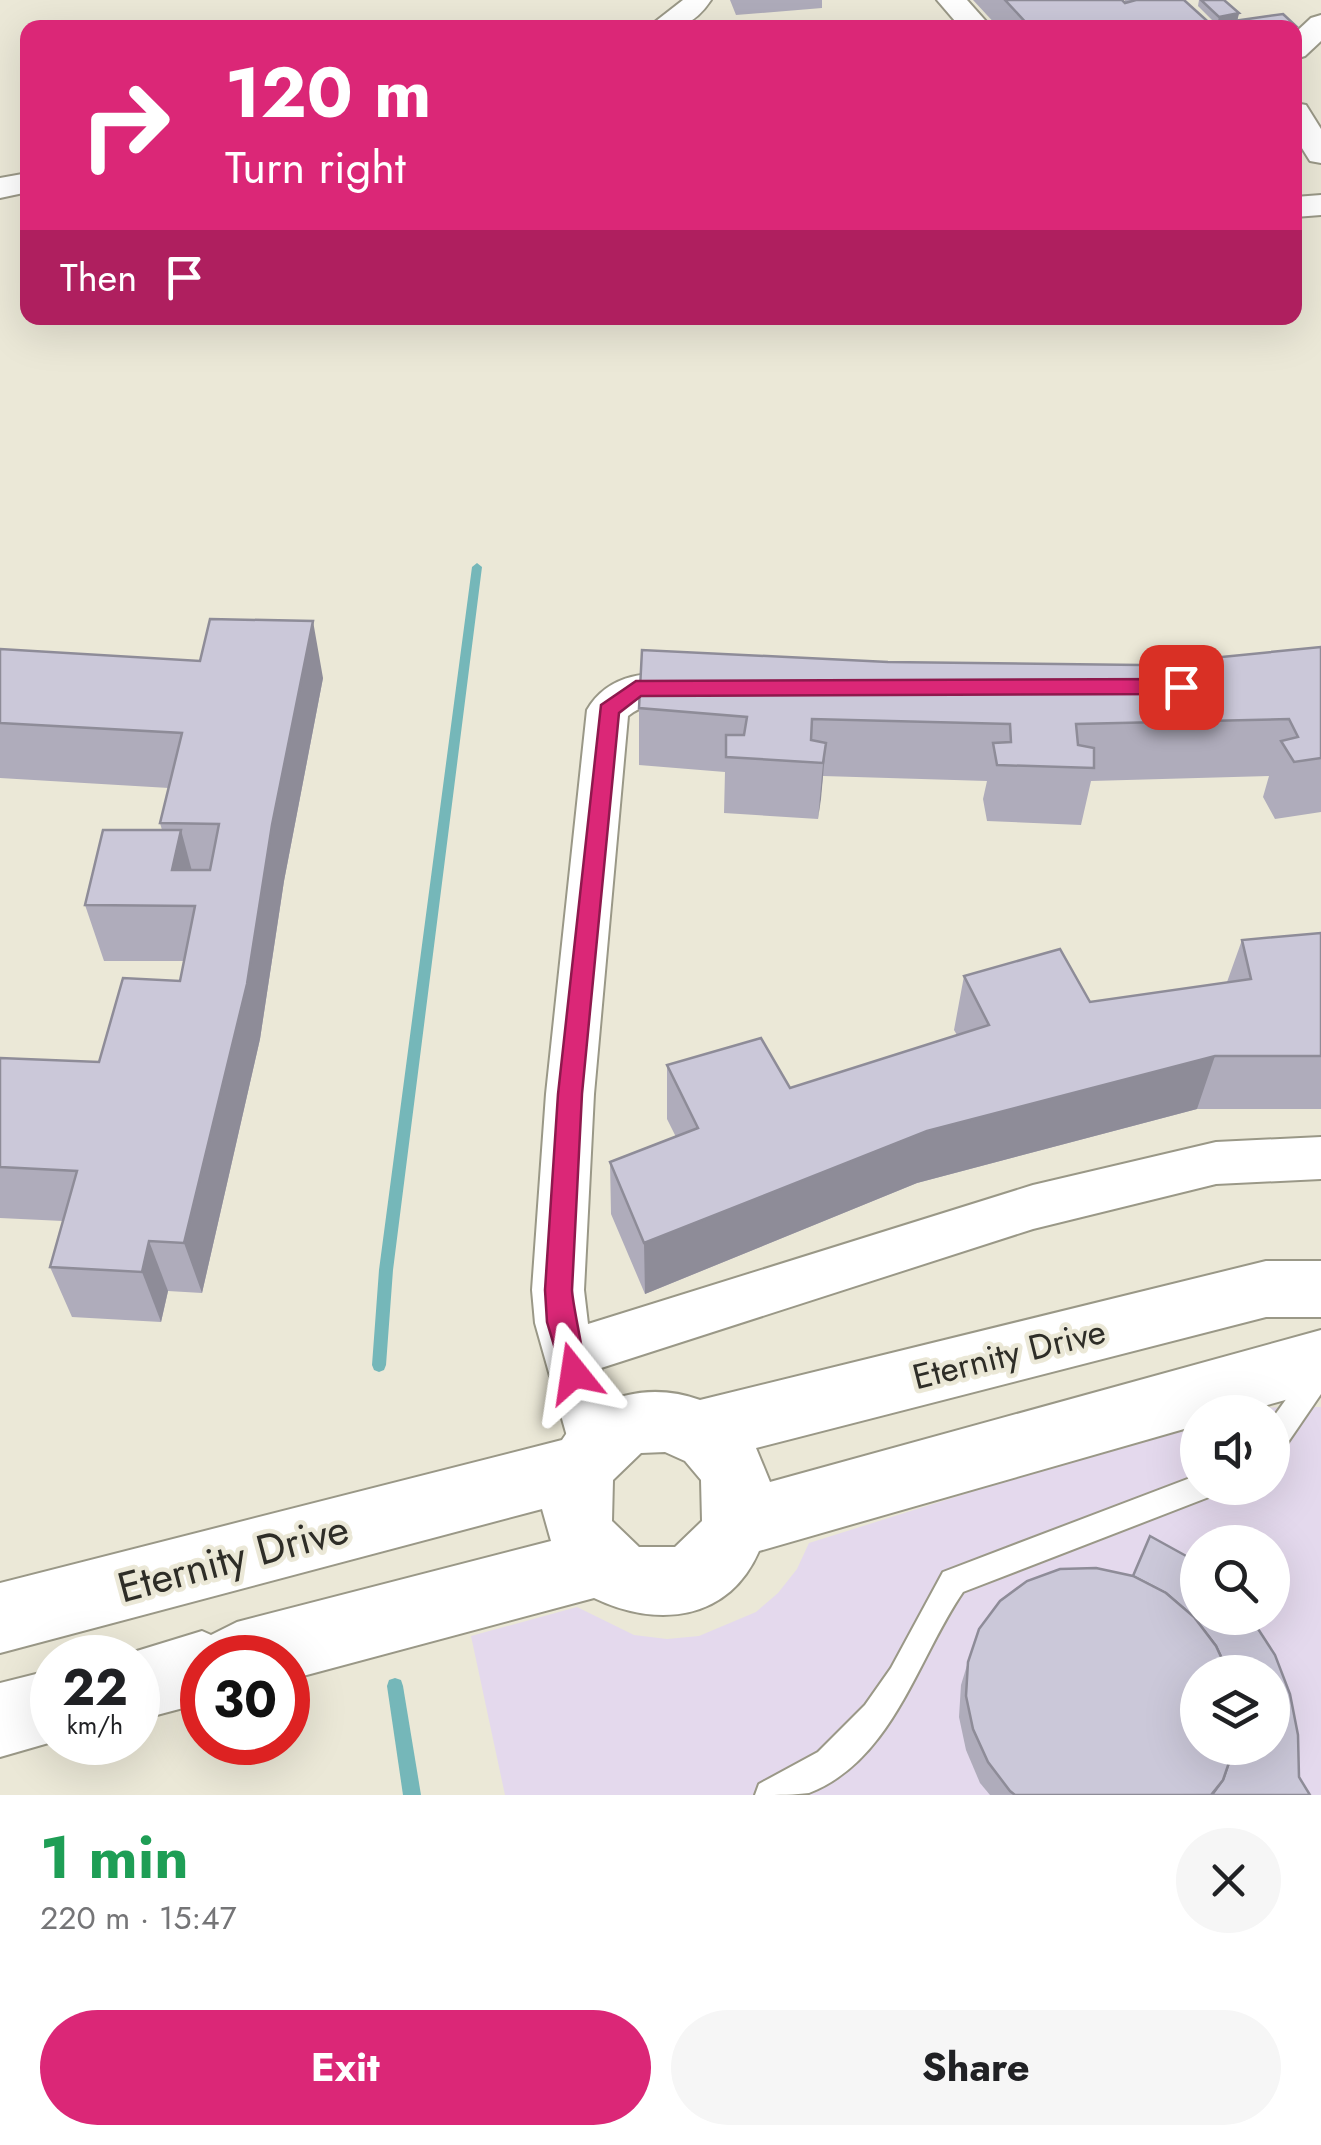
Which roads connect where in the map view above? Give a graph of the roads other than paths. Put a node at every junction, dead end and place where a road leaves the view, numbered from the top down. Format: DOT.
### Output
graph roads {
  1 [pos="697,0"];
  2 [pos="951,0"];
  3 [pos="675,20"];
  4 [pos="970,20"];
  5 [pos="1321,24"];
  6 [pos="1302,43"];
  7 [pos="1302,123"];
  8 [pos="1321,154"];
  9 [pos="739,687"];
  10 [pos="1321,1158"];
  11 [pos="1321,1289"];
  12 [pos="569,1354"];
  13 [pos="1321,1360"];
  14 [pos="1321,1372"];
  15 [pos="1290,1416"];
  16 [pos="698,1432"];
  17 [pos="589,1457"];
  18 [pos="1180,1495"];
  19 [pos="738,1524"];
  20 [pos="600,1562"];
  21 [pos="0,1618"];
  22 [pos="310,1639"];
  23 [pos="30,1712"];
  24 [pos="0,1720"];
  25 [pos="770,1795"];
  1 -- 3 [label="street"];
  2 -- 4 [label="street"];
  5 -- 6 [label="street"];
  7 -- 8 [label="street"];
  9 -- 12 [label="street"];
  10 -- 12 [label="street"];
  11 -- 16 [label="street, Eternity Drive"];
  12 -- 17 [label="street"];
  13 -- 19 [label="street"];
  14 -- 15 [label="lane"];
  16 -- 17 [label="street, Eternity Drive"];
  16 -- 19 [label="street"];
  17 -- 20 [label="street"];
  17 -- 21 [label="street, Eternity Drive"];
  18 -- 25 [label="lane"];
  19 -- 20 [label="street"];
  20 -- 22 [label="street"];
  23 -- 24 [label="street"];
}
